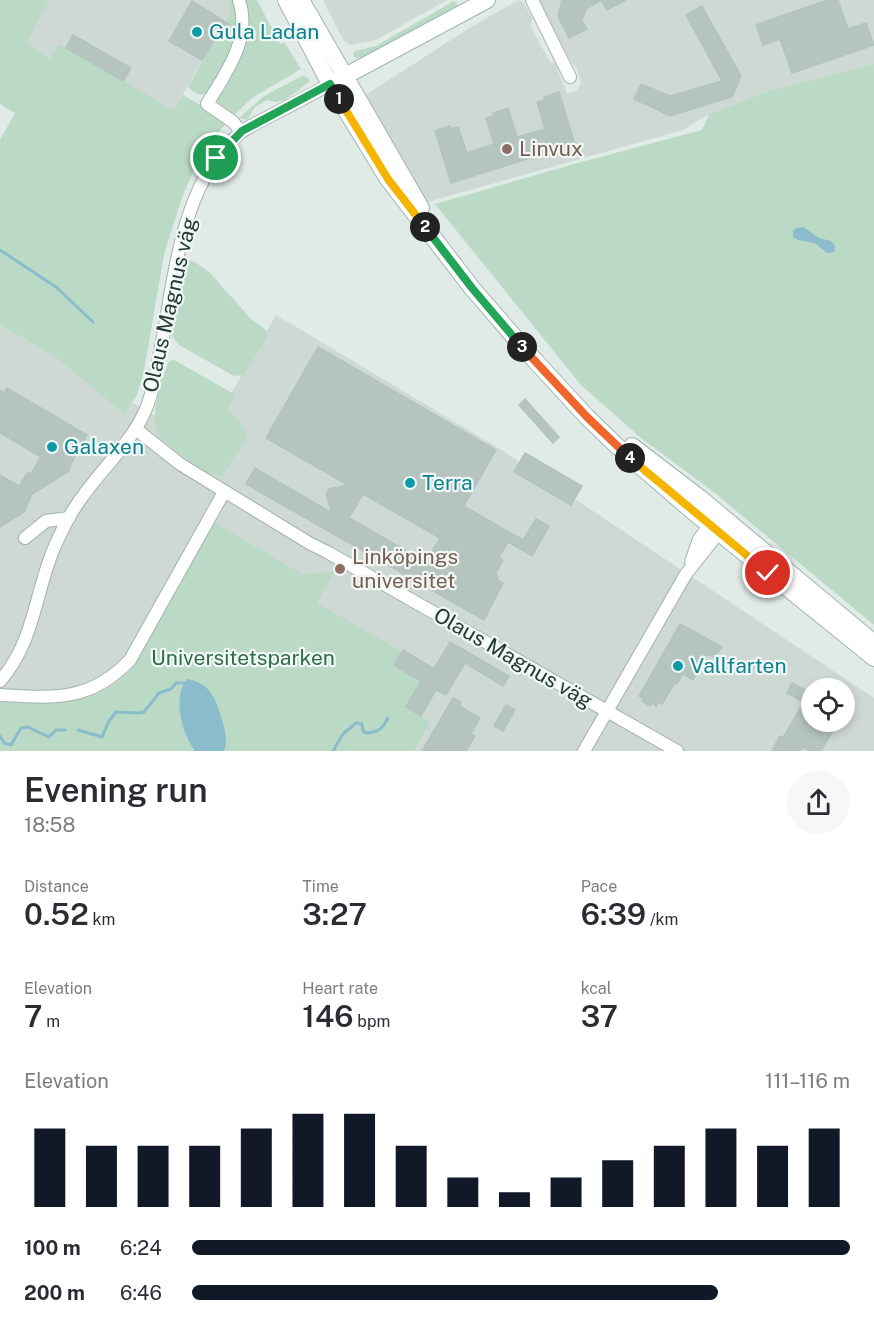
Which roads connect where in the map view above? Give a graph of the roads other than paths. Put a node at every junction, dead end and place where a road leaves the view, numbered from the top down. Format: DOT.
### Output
graph roads {
  1 [pos="238,0"];
  2 [pos="286,0"];
  3 [pos="301,0"];
  4 [pos="487,0"];
  5 [pos="532,0"];
  6 [pos="570,77"];
  7 [pos="338,80"];
  8 [pos="242,131"];
  9 [pos="137,430"];
  10 [pos="224,492"];
  11 [pos="69,518"];
  12 [pos="719,523"];
  13 [pos="25,538"];
  14 [pos="874,643"];
  15 [pos="874,658"];
  16 [pos="0,681"];
  17 [pos="0,695"];
  18 [pos="607,711"];
  19 [pos="584,751"];
  20 [pos="677,751"];
  1 -- 8 [label="street"];
  2 -- 7 [label="main road"];
  3 -- 7 [label="main road"];
  4 -- 7 [label="main road"];
  5 -- 6 [label="street"];
  7 -- 8 [label="street, Olaus Magnus väg"];
  7 -- 12 [label="main road"];
  8 -- 9 [label="street, Olaus Magnus väg"];
  9 -- 10 [label="street, Olaus Magnus väg"];
  9 -- 11 [label="street, Olaus Magnus väg"];
  10 -- 17 [label="street"];
  10 -- 18 [label="street, Olaus Magnus väg"];
  11 -- 13 [label="street"];
  11 -- 16 [label="street, Olaus Magnus väg"];
  12 -- 14 [label="main road"];
  12 -- 15 [label="main road"];
  12 -- 18 [label="street"];
  18 -- 19 [label="street"];
  18 -- 20 [label="street, Olaus Magnus väg"];
}
